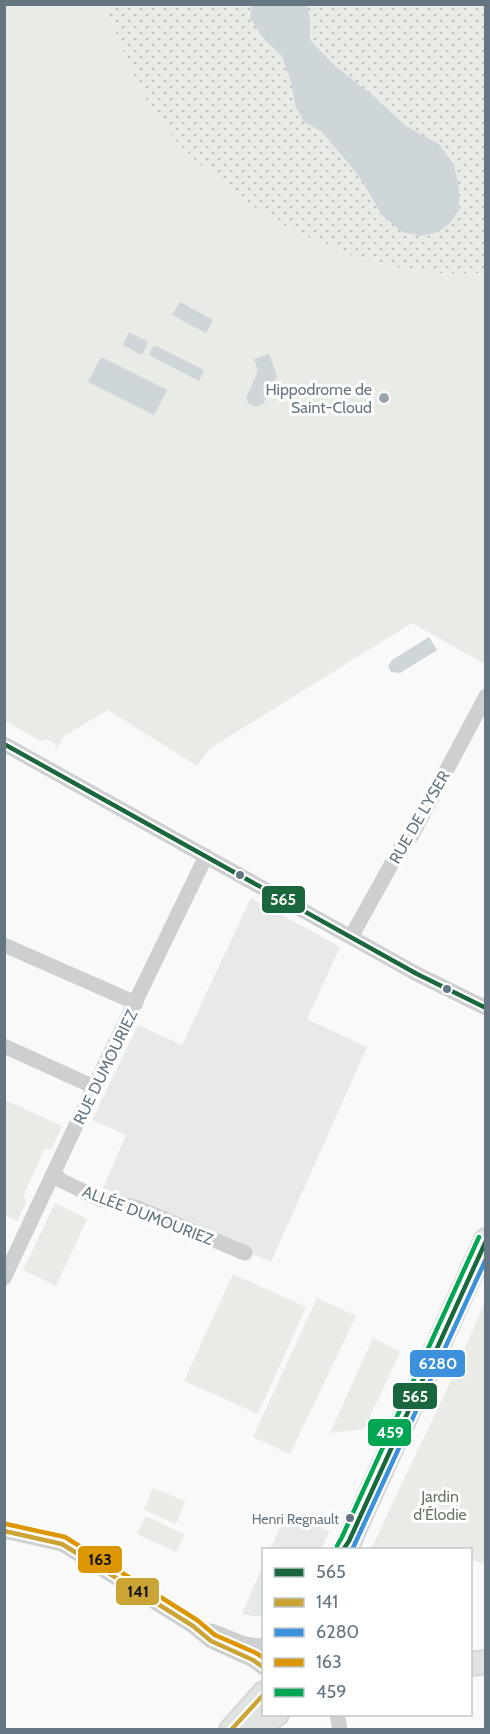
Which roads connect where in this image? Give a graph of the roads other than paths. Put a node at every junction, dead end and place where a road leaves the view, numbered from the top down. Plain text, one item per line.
1 (486, 696) edge
2 (4, 744) edge
3 (206, 856) junction
4 (351, 937) junction
5 (4, 945) edge
6 (136, 1003) junction
7 (486, 1008) edge
8 (4, 1046) edge
9 (94, 1087) junction
10 (54, 1172) junction
11 (486, 1240) edge
12 (245, 1253) dead end
13 (5, 1274) edge
14 (4, 1531) edge
15 (346, 1547) edge
16 (194, 1626) junction
17 (262, 1645) edge
18 (262, 1666) edge
19 (262, 1695) edge
20 (274, 1716) edge
21 (231, 1730) edge
22 (256, 1730) edge

1 - 4 street, RUE DE L'YSER
2 - 3 street
3 - 4 street
3 - 6 street, RUE DUMOURIEZ
4 - 7 street
5 - 6 street
6 - 9 street, RUE DUMOURIEZ
8 - 9 street
9 - 10 street, RUE DUMOURIEZ
10 - 12 street, ALLÉE DUMOURIEZ
10 - 13 street, RUE DUMOURIEZ
11 - 15 main road
14 - 16 street
16 - 17 street
16 - 18 street
19 - 21 main road
20 - 22 main road

